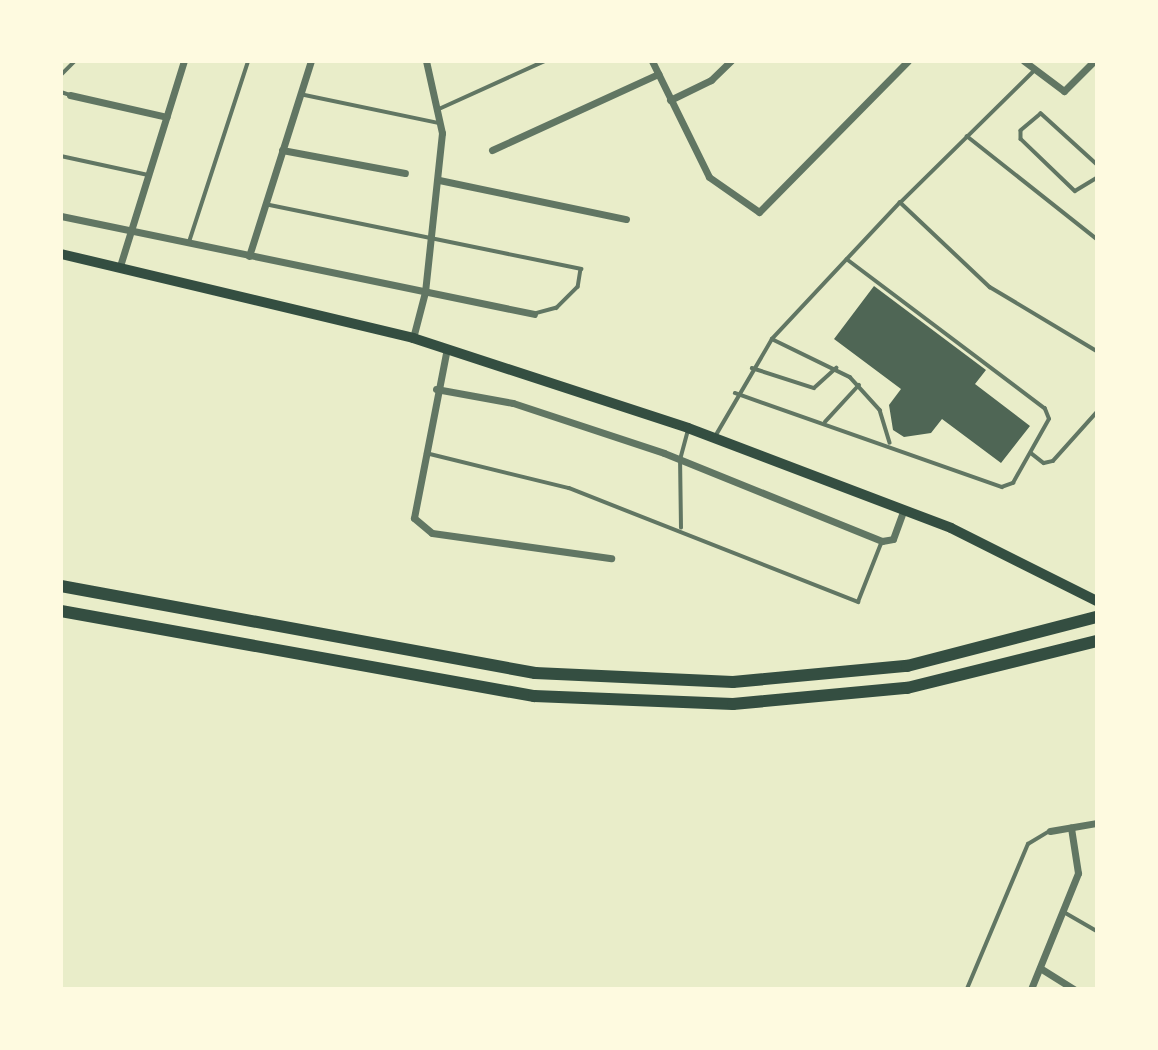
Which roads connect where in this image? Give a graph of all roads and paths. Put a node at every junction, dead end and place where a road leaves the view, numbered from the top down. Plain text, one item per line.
1 (75, 61) edge
2 (184, 61) edge
3 (248, 61) edge
4 (311, 61) edge
5 (426, 61) edge
6 (545, 61) edge
7 (652, 61) edge
8 (717, 61) edge
9 (731, 61) edge
10 (908, 61) edge
11 (1024, 61) edge
12 (1094, 61) edge
13 (722, 71) junction
14 (1034, 71) junction
15 (658, 74) junction
16 (61, 75) edge
17 (61, 92) edge
18 (300, 94) junction
19 (70, 96) joint
20 (670, 100) junction
21 (439, 109) junction
22 (167, 117) junction
23 (441, 123) junction
24 (966, 135) junction
25 (282, 150) junction
26 (492, 150) dead end
27 (61, 156) edge
28 (1097, 165) edge
29 (405, 173) dead end
30 (148, 174) junction
31 (1097, 178) edge
32 (439, 180) junction
33 (900, 202) junction
34 (264, 204) junction
35 (61, 216) edge
36 (626, 219) dead end
37 (131, 231) junction
38 (1097, 231) edge
39 (1094, 237) edge
40 (431, 238) junction
41 (189, 243) junction
42 (61, 254) edge
43 (248, 256) junction
44 (847, 260) junction
45 (120, 266) junction
46 (425, 292) junction
47 (534, 314) joint
48 (413, 338) junction
49 (772, 340) junction
50 (447, 348) junction
51 (1097, 351) edge
52 (752, 368) junction
53 (836, 368) junction
54 (859, 385) junction
55 (436, 389) junction
56 (735, 393) junction
57 (1097, 412) edge
58 (825, 422) junction
59 (688, 428) junction
60 (715, 437) junction
61 (890, 443) junction
62 (424, 452) junction
63 (1031, 453) junction
64 (681, 460) junction
65 (904, 509) junction
66 (681, 528) junction
67 (882, 541) junction
68 (611, 558) dead end
69 (61, 586) edge
70 (1097, 601) edge
71 (61, 611) edge
72 (1097, 617) edge
73 (1097, 641) edge
74 (1097, 824) edge
75 (1071, 828) junction
76 (1050, 831) joint
77 (1064, 912) junction
78 (1097, 931) edge
79 (1040, 968) junction
80 (967, 989) edge
81 (1031, 989) edge
82 (1074, 989) edge

1 - 16 lane
2 - 22 street
3 - 41 lane
4 - 18 street
5 - 21 street
6 - 21 lane
7 - 15 street
8 - 13 lane
9 - 13 street
10 - 20 street
11 - 14 street
12 - 14 street
13 - 20 street
14 - 24 lane
15 - 20 street
15 - 26 street
17 - 19 lane
18 - 23 lane
18 - 25 street
19 - 22 street
21 - 23 street
22 - 30 street
23 - 32 street
24 - 33 lane
24 - 39 lane
25 - 29 street
25 - 34 street
27 - 30 lane
28 - 31 lane
30 - 37 street
32 - 36 street
32 - 40 street
33 - 44 lane
33 - 51 lane
34 - 40 lane
34 - 43 street
35 - 37 street
37 - 41 street
37 - 45 street
38 - 39 lane
40 - 46 street
40 - 47 lane
41 - 43 street
42 - 45 main road
43 - 46 street
44 - 49 lane
44 - 63 lane
45 - 48 main road
46 - 47 street
46 - 48 street
48 - 50 main road
49 - 52 lane
49 - 53 lane
50 - 55 street
50 - 59 main road
52 - 53 lane
52 - 56 lane
53 - 54 lane
54 - 58 lane
54 - 61 lane
55 - 62 street
55 - 64 street
56 - 58 lane
56 - 60 lane
57 - 63 lane
58 - 61 lane
59 - 60 main road
59 - 64 lane
60 - 65 main road
61 - 63 lane
62 - 66 lane
62 - 68 street
64 - 66 lane
64 - 67 street
65 - 67 street
65 - 70 main road
66 - 67 lane
69 - 72 highway
71 - 73 highway
74 - 75 street
75 - 76 street
75 - 77 street
76 - 80 lane
77 - 78 lane
77 - 79 street
79 - 81 street
79 - 82 street

